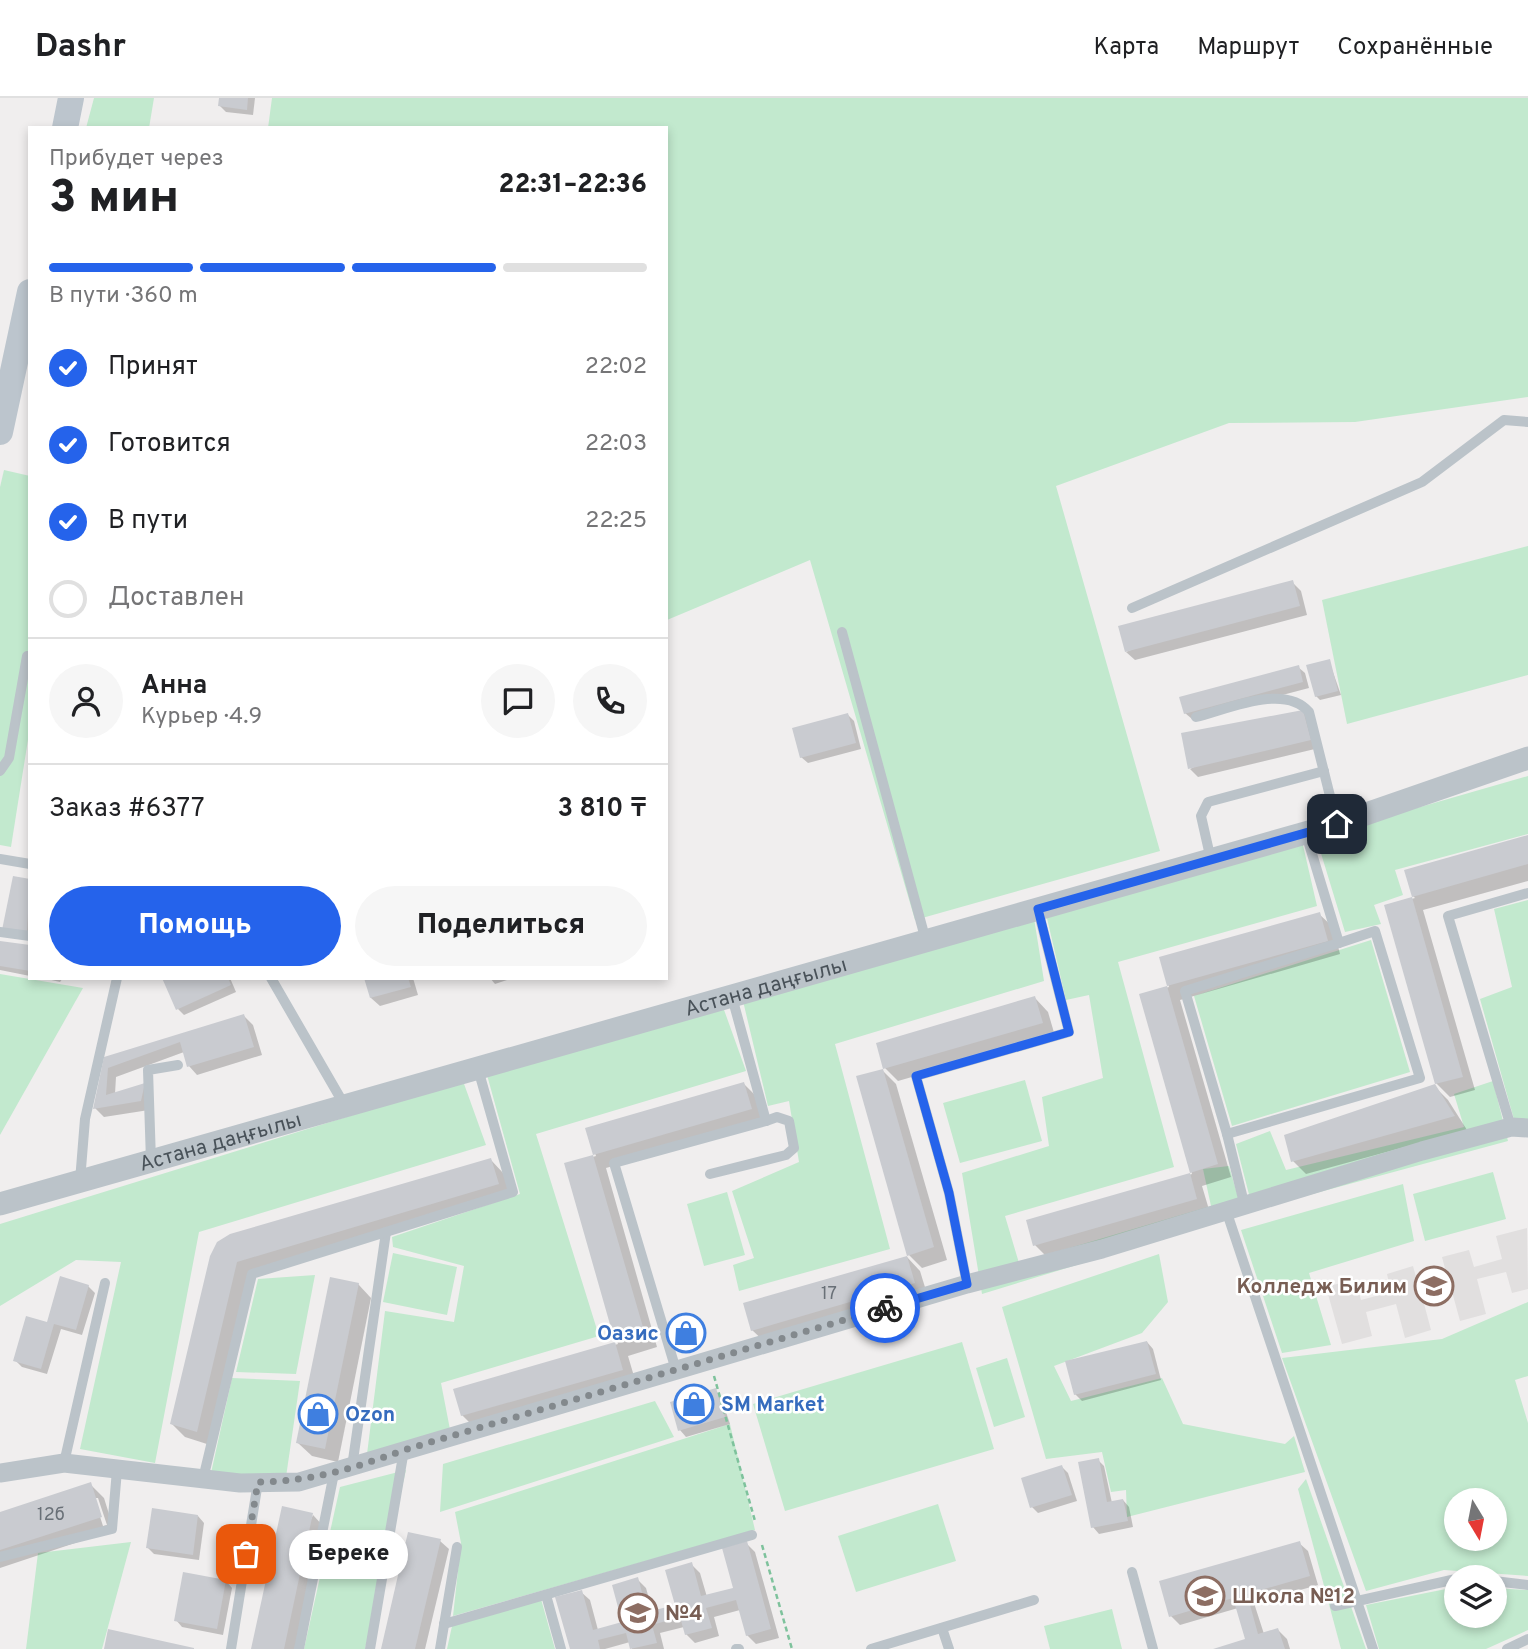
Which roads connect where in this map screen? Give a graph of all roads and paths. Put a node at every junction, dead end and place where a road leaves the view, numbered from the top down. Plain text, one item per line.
1 (71, 98) edge
2 (65, 126) edge
3 (28, 301) edge
4 (1, 422) edge
5 (1528, 422) edge
6 (1132, 608) dead end
7 (842, 632) dead end
8 (27, 656) dead end
9 (1196, 717) dead end
10 (1528, 758) edge
11 (0, 771) edge
12 (1324, 771) junction
13 (1337, 824) junction
14 (1306, 834) junction
15 (0, 859) edge
16 (1211, 860) junction
17 (28, 864) edge
18 (1528, 892) edge
19 (1038, 909) junction
20 (0, 932) edge
21 (28, 936) edge
22 (927, 941) junction
23 (1339, 943) junction
24 (117, 980) edge
25 (272, 980) edge
26 (732, 996) junction
27 (178, 1065) dead end
28 (477, 1069) junction
29 (345, 1106) junction
30 (766, 1121) junction
31 (1519, 1128) edge
32 (1227, 1134) junction
33 (151, 1162) junction
34 (710, 1174) dead end
35 (80, 1181) junction
36 (0, 1204) edge
37 (1235, 1206) junction
38 (386, 1232) junction
39 (105, 1283) dead end
40 (967, 1284) junction
41 (709, 1360) junction
42 (676, 1370) junction
43 (404, 1450) junction
44 (64, 1463) junction
45 (117, 1470) junction
46 (343, 1471) junction
47 (0, 1473) edge
48 (203, 1479) junction
49 (258, 1482) junction
50 (755, 1533) joint
51 (762, 1544) dead end
52 (457, 1547) dead end
53 (0, 1557) edge
54 (1132, 1572) dead end
55 (1444, 1582) edge
56 (1507, 1583) edge
57 (1528, 1585) edge
58 (546, 1595) junction
59 (1034, 1600) dead end
60 (1357, 1601) junction
61 (1335, 1606) dead end
62 (444, 1624) junction
63 (942, 1628) junction
64 (1528, 1639) edge
65 (231, 1649) edge
66 (299, 1649) edge
67 (370, 1649) edge
68 (440, 1649) edge
69 (561, 1649) edge
70 (792, 1649) edge
71 (871, 1649) edge
72 (949, 1649) edge
73 (1153, 1649) edge
74 (1373, 1649) edge
75 (1507, 1649) edge

1 - 2 main road
3 - 4 main road
5 - 6 lane
7 - 22 lane
8 - 11 lane
9 - 12 lane
10 - 13 street, Астана даңғылы
12 - 13 lane
12 - 16 lane
13 - 14 street, Астана даңғылы
14 - 16 street, Астана даңғылы
14 - 23 lane
15 - 17 lane
16 - 19 street, Астана даңғылы
18 - 31 lane
19 - 22 street, Астана даңғылы
19 - 40 lane
20 - 21 lane
22 - 26 street, Астана даңғылы
23 - 32 lane
23 - 32 lane
24 - 35 lane
25 - 29 lane
26 - 28 street, Астана даңғылы
26 - 30 lane
27 - 33 lane
28 - 29 street, Астана даңғылы
28 - 38 lane
29 - 33 street, Астана даңғылы
30 - 34 lane
30 - 42 lane
31 - 37 street
32 - 37 lane
33 - 35 street, Астана даңғылы
35 - 36 street, Астана даңғылы
37 - 40 street
37 - 60 lane
38 - 46 lane
38 - 48 lane
39 - 44 lane
40 - 41 street
41 - 42 street
41 - 50 path
42 - 43 street
43 - 46 street
43 - 67 lane
44 - 45 street
44 - 47 street
45 - 48 street
45 - 53 lane
46 - 49 street
46 - 66 lane
48 - 49 street
49 - 65 lane
50 - 58 lane
51 - 70 path
52 - 62 lane
54 - 73 lane
55 - 60 lane
56 - 57 lane
58 - 62 lane
58 - 69 lane
59 - 63 lane
60 - 61 lane
60 - 74 lane
62 - 68 lane
63 - 71 lane
63 - 72 lane
64 - 75 lane

